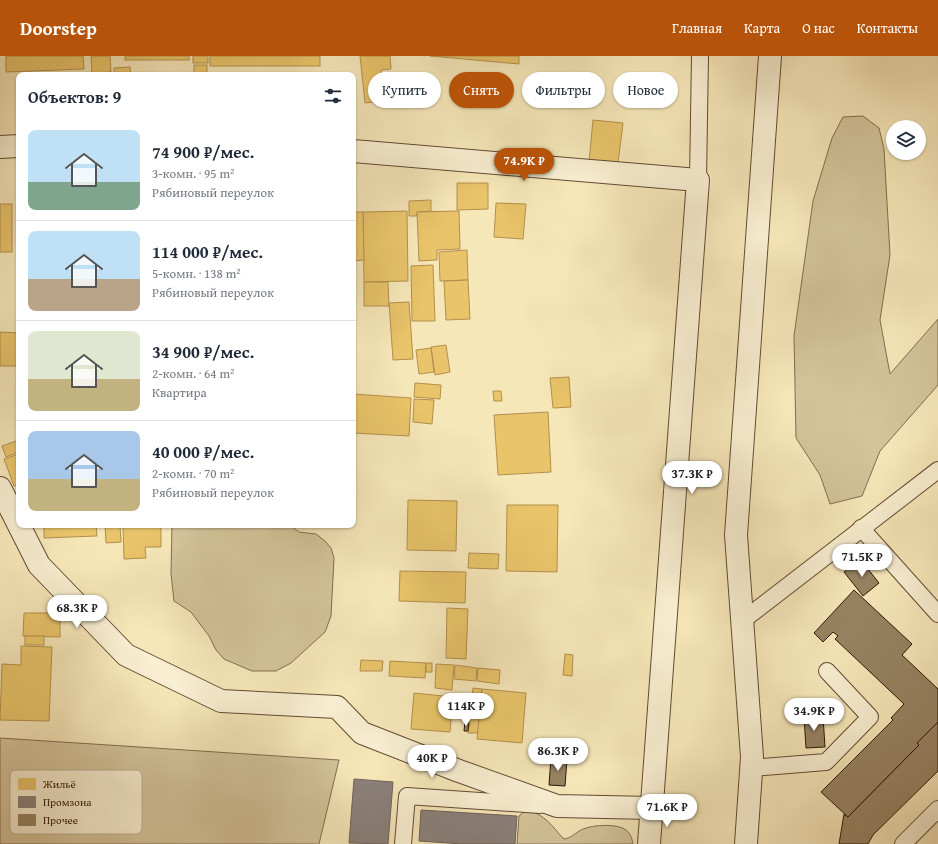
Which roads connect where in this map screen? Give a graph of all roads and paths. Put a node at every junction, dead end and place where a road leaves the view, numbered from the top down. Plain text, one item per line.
1 (700, 56) edge
2 (770, 56) edge
3 (16, 146) edge
4 (0, 147) edge
5 (356, 151) edge
6 (698, 180) junction
7 (938, 470) edge
8 (0, 488) edge
9 (16, 520) edge
10 (20, 528) edge
11 (861, 528) junction
12 (938, 614) edge
13 (742, 621) junction
14 (827, 671) dead end
15 (751, 768) junction
16 (557, 806) junction
17 (652, 808) junction
18 (938, 809) edge
19 (403, 844) edge
20 (648, 844) edge
21 (746, 844) edge
22 (903, 844) edge

1 - 6 lane
2 - 13 street
3 - 4 street
5 - 6 street
6 - 17 street
7 - 11 lane
8 - 9 street
10 - 16 street
11 - 12 lane
11 - 13 lane
13 - 15 street
14 - 15 lane
15 - 21 street
16 - 17 street
16 - 19 lane
17 - 20 street
18 - 22 lane

